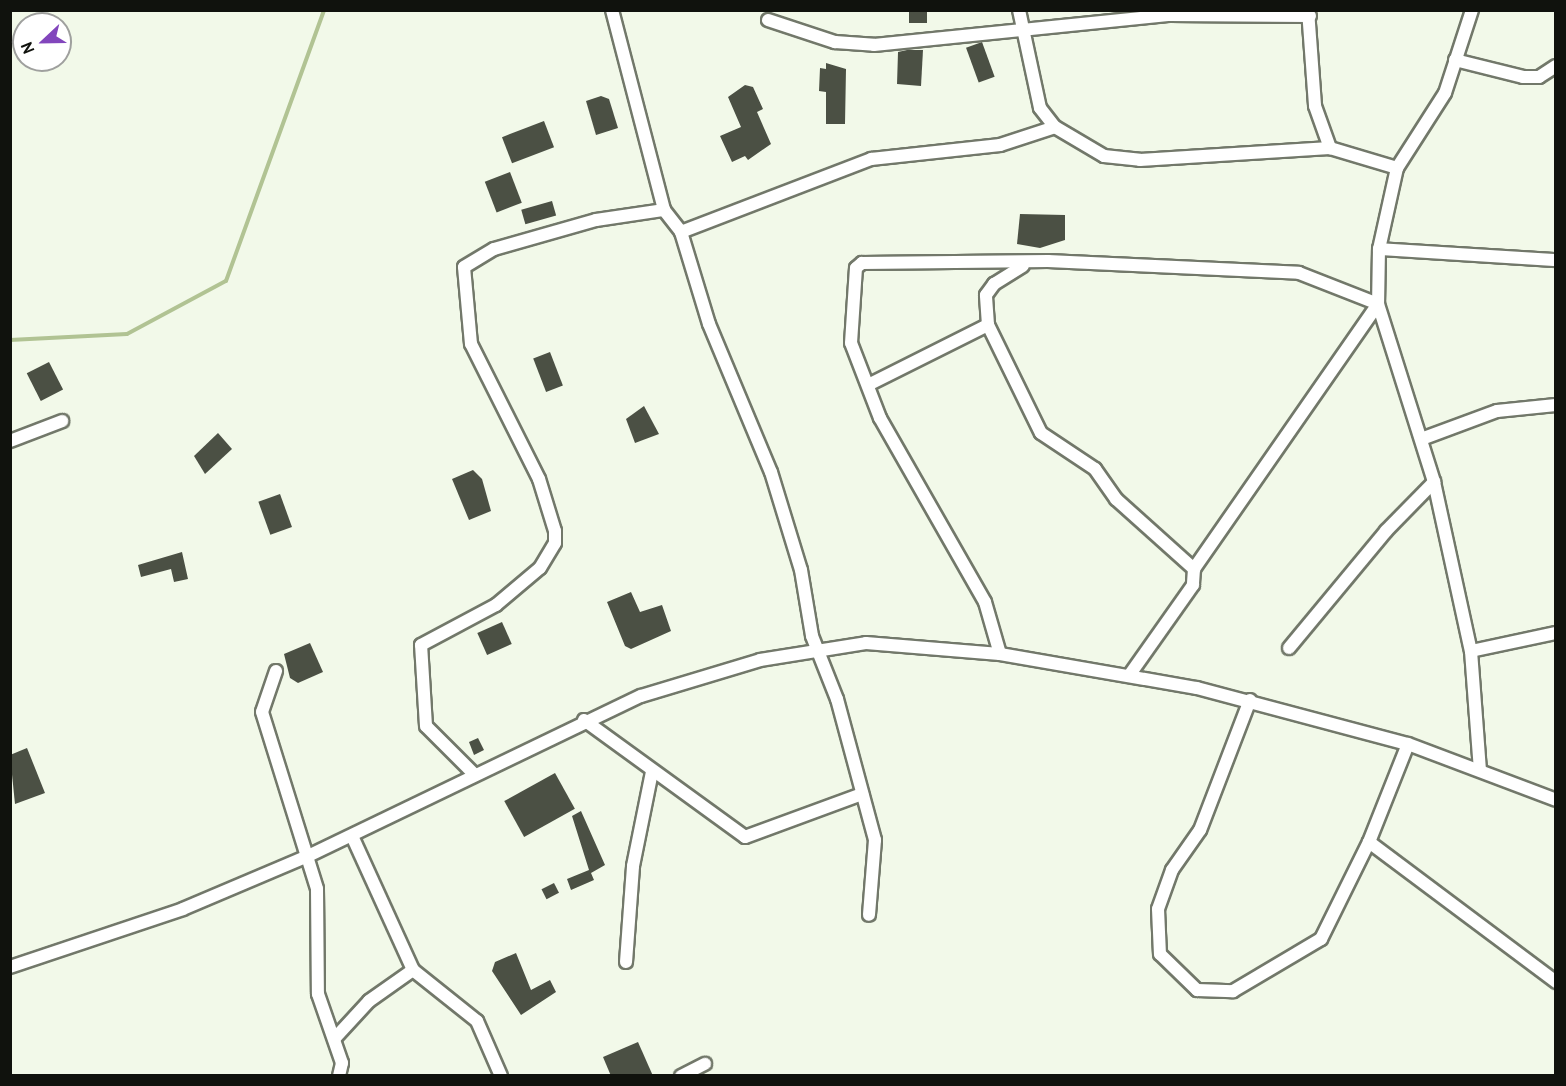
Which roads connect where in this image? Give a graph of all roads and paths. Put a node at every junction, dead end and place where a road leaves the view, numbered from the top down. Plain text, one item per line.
1 (612, 10) edge
2 (1019, 10) edge
3 (1472, 10) edge
4 (1309, 13) edge
5 (768, 20) dead end
6 (1023, 32) junction
7 (1455, 60) junction
8 (1556, 66) edge
9 (1055, 127) junction
10 (1330, 148) junction
11 (1398, 168) junction
12 (664, 210) junction
13 (681, 232) junction
14 (1379, 249) junction
15 (1556, 260) edge
16 (1027, 264) junction
17 (1378, 304) junction
18 (988, 325) junction
19 (870, 384) junction
20 (1556, 405) edge
21 (62, 421) dead end
22 (1424, 438) junction
23 (10, 441) edge
24 (1434, 482) junction
25 (1194, 570) junction
26 (1556, 633) edge
27 (818, 648) junction
28 (1289, 648) dead end
29 (1471, 651) junction
30 (1000, 654) junction
31 (276, 671) dead end
32 (1131, 673) junction
33 (1250, 700) junction
34 (584, 720) junction
35 (1408, 744) junction
36 (1480, 770) junction
37 (652, 772) junction
38 (475, 776) junction
39 (862, 794) junction
40 (1556, 800) edge
41 (352, 836) junction
42 (1369, 842) junction
43 (308, 856) junction
44 (869, 915) dead end
45 (626, 962) dead end
46 (10, 967) edge
47 (413, 970) junction
48 (1556, 982) edge
49 (335, 1038) junction
50 (705, 1064) dead end
51 (339, 1076) edge
52 (501, 1076) edge
53 (681, 1076) edge

1 - 12 street
2 - 6 street
3 - 7 street
4 - 6 street
4 - 10 street
5 - 6 street
6 - 9 street
7 - 8 street
7 - 11 street
9 - 10 street
9 - 13 street
10 - 11 street
11 - 14 street
12 - 13 street
12 - 38 street
13 - 27 street
14 - 15 street
14 - 17 street
16 - 17 street
16 - 18 street
16 - 19 street
17 - 22 street
17 - 25 street
18 - 19 street
18 - 25 street
19 - 30 street
20 - 22 street
21 - 23 street
22 - 24 street
24 - 28 street
24 - 29 street
25 - 32 street
26 - 29 street
27 - 30 street
27 - 34 street
27 - 39 street
29 - 36 street
30 - 32 street
31 - 43 street
32 - 33 street
33 - 35 street
33 - 42 street
34 - 37 street
34 - 38 street
35 - 36 street
35 - 42 street
36 - 40 street
37 - 39 street
37 - 45 street
38 - 41 street
39 - 44 street
41 - 43 street
41 - 47 street
42 - 48 street
43 - 46 street
43 - 49 street
47 - 49 street
47 - 52 street
49 - 51 street
50 - 53 street

